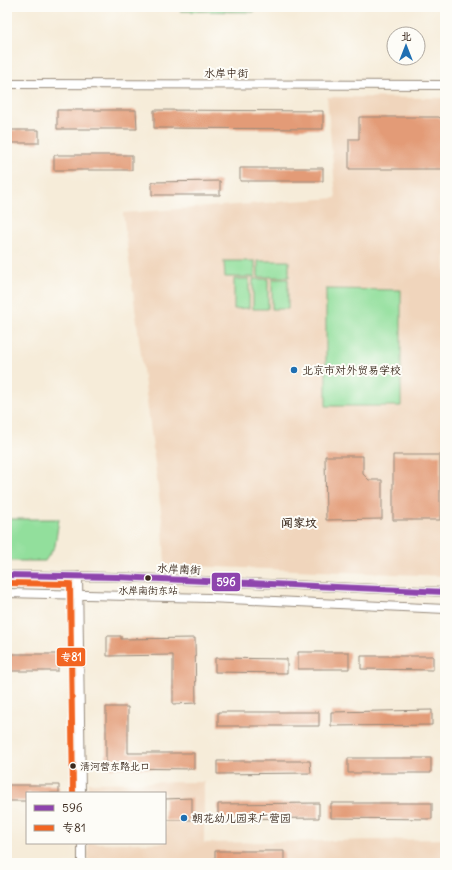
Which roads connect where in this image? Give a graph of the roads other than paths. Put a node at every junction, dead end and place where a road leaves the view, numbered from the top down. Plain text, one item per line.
1 (7, 84) edge
2 (445, 85) edge
3 (7, 575) edge
4 (78, 576) junction
5 (445, 592) edge
6 (7, 593) edge
7 (78, 593) junction
8 (445, 609) edge
9 (81, 792) edge
10 (82, 844) edge
11 (82, 863) edge

1 - 2 street, 水岸中街
3 - 4 street, 水岸南街
4 - 5 street, 水岸南街
4 - 7 street
6 - 7 street
7 - 8 street
7 - 9 street
10 - 11 street

